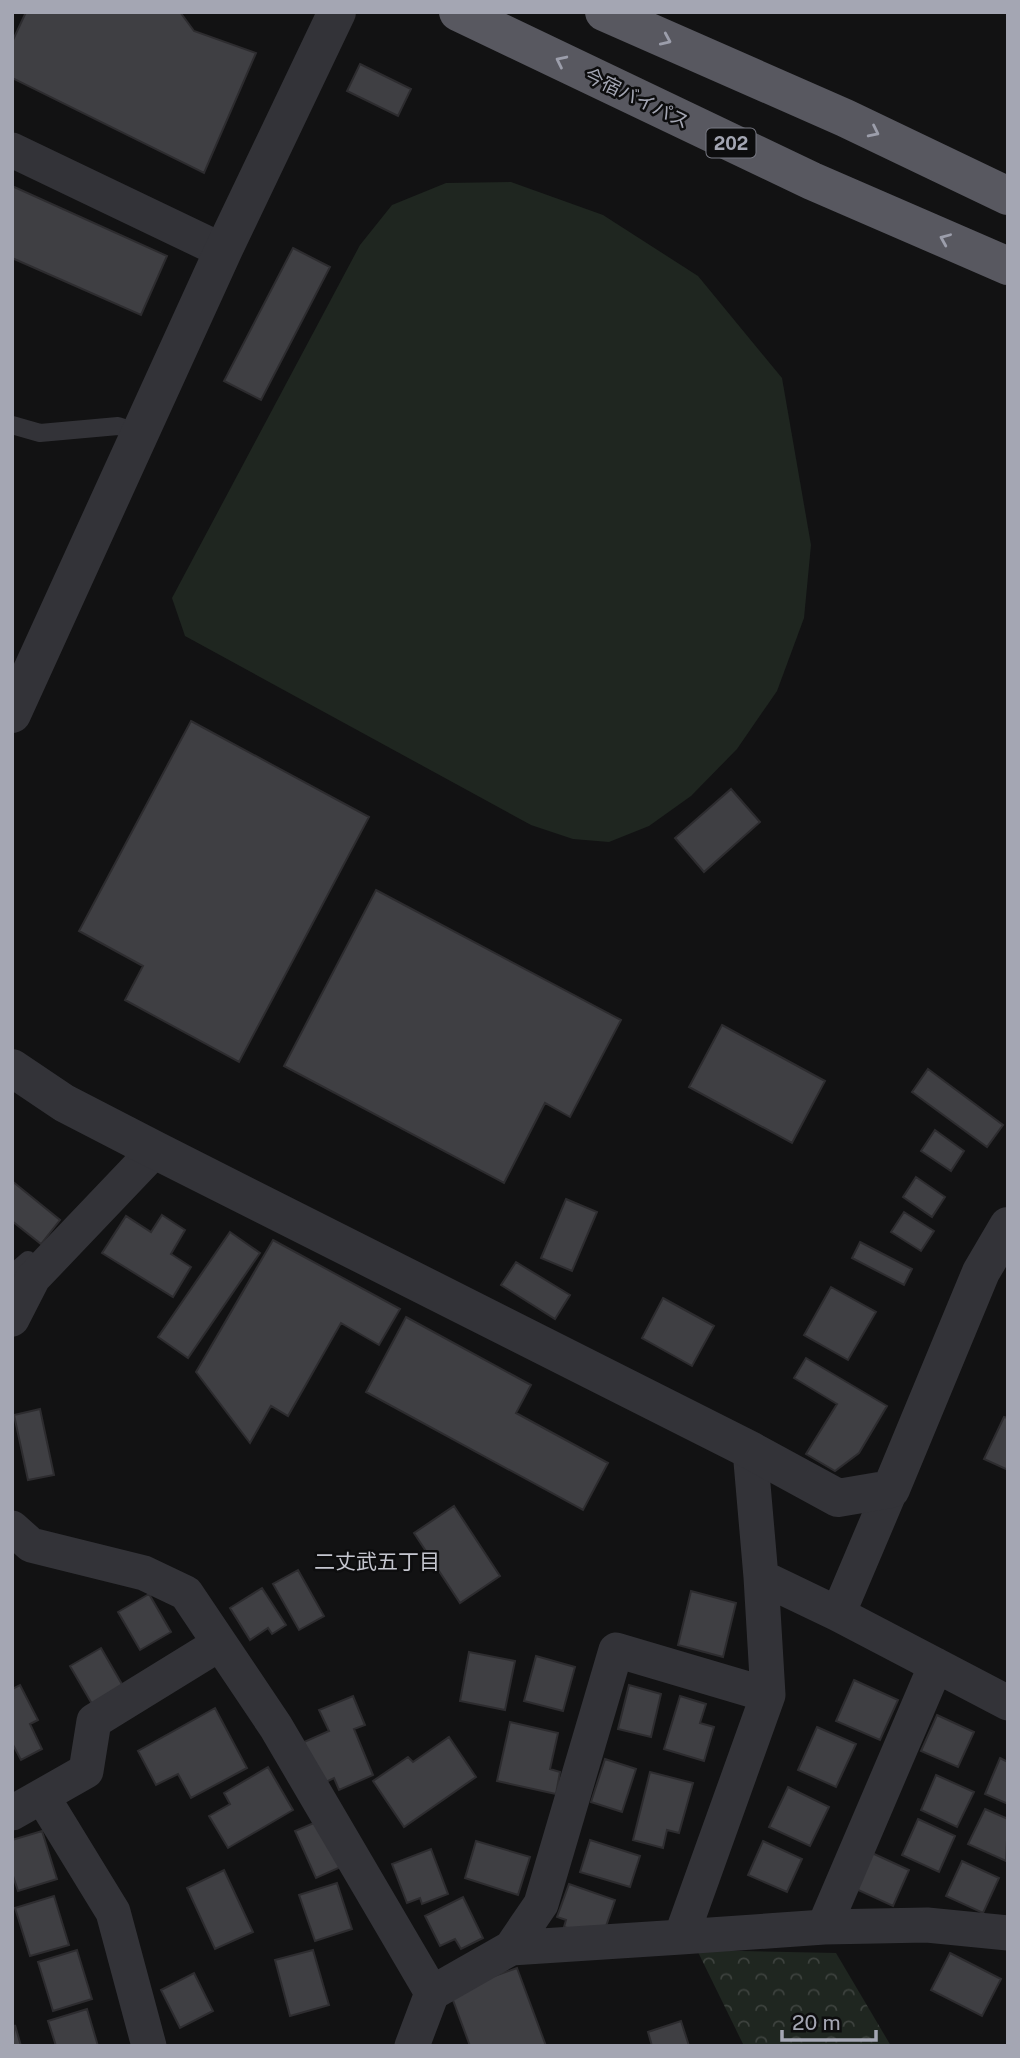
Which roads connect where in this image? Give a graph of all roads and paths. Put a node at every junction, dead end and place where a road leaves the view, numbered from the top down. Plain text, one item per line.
1 (337, 12) edge
2 (458, 12) edge
3 (604, 12) edge
4 (12, 150) edge
5 (1008, 196) edge
6 (223, 251) junction
7 (1008, 266) edge
8 (12, 425) edge
9 (140, 433) junction
10 (12, 714) edge
11 (12, 1068) edge
12 (155, 1150) junction
13 (1005, 1238) edge
14 (26, 1273) edge
15 (12, 1319) edge
16 (750, 1450) junction
17 (891, 1489) junction
18 (12, 1528) edge
19 (761, 1577) junction
20 (838, 1614) junction
21 (219, 1644) junction
22 (936, 1665) junction
23 (768, 1695) junction
24 (1008, 1703) edge
25 (42, 1796) junction
26 (12, 1814) edge
27 (824, 1927) junction
28 (1008, 1933) edge
29 (681, 1937) junction
30 (511, 1948) junction
31 (432, 1993) junction
32 (149, 2046) edge
33 (412, 2046) edge

1 - 6 street
7 -> 2 highway, 今宿バイパス / 202
3 -> 5 highway
4 - 6 street
6 - 9 street
8 - 9 lane
9 - 10 street
11 - 12 street
12 - 14 street
12 - 16 street
13 - 17 street
14 - 15 street
16 - 17 street
16 - 19 street
17 - 20 street
18 - 21 street
19 - 20 street
19 - 23 street
20 - 22 street
21 - 25 street
21 - 31 street
22 - 24 street
22 - 27 street
23 - 29 street
23 - 30 street
25 - 26 street
25 - 32 street
27 - 28 street
27 - 29 street
29 - 30 street
30 - 31 street
31 - 33 street

